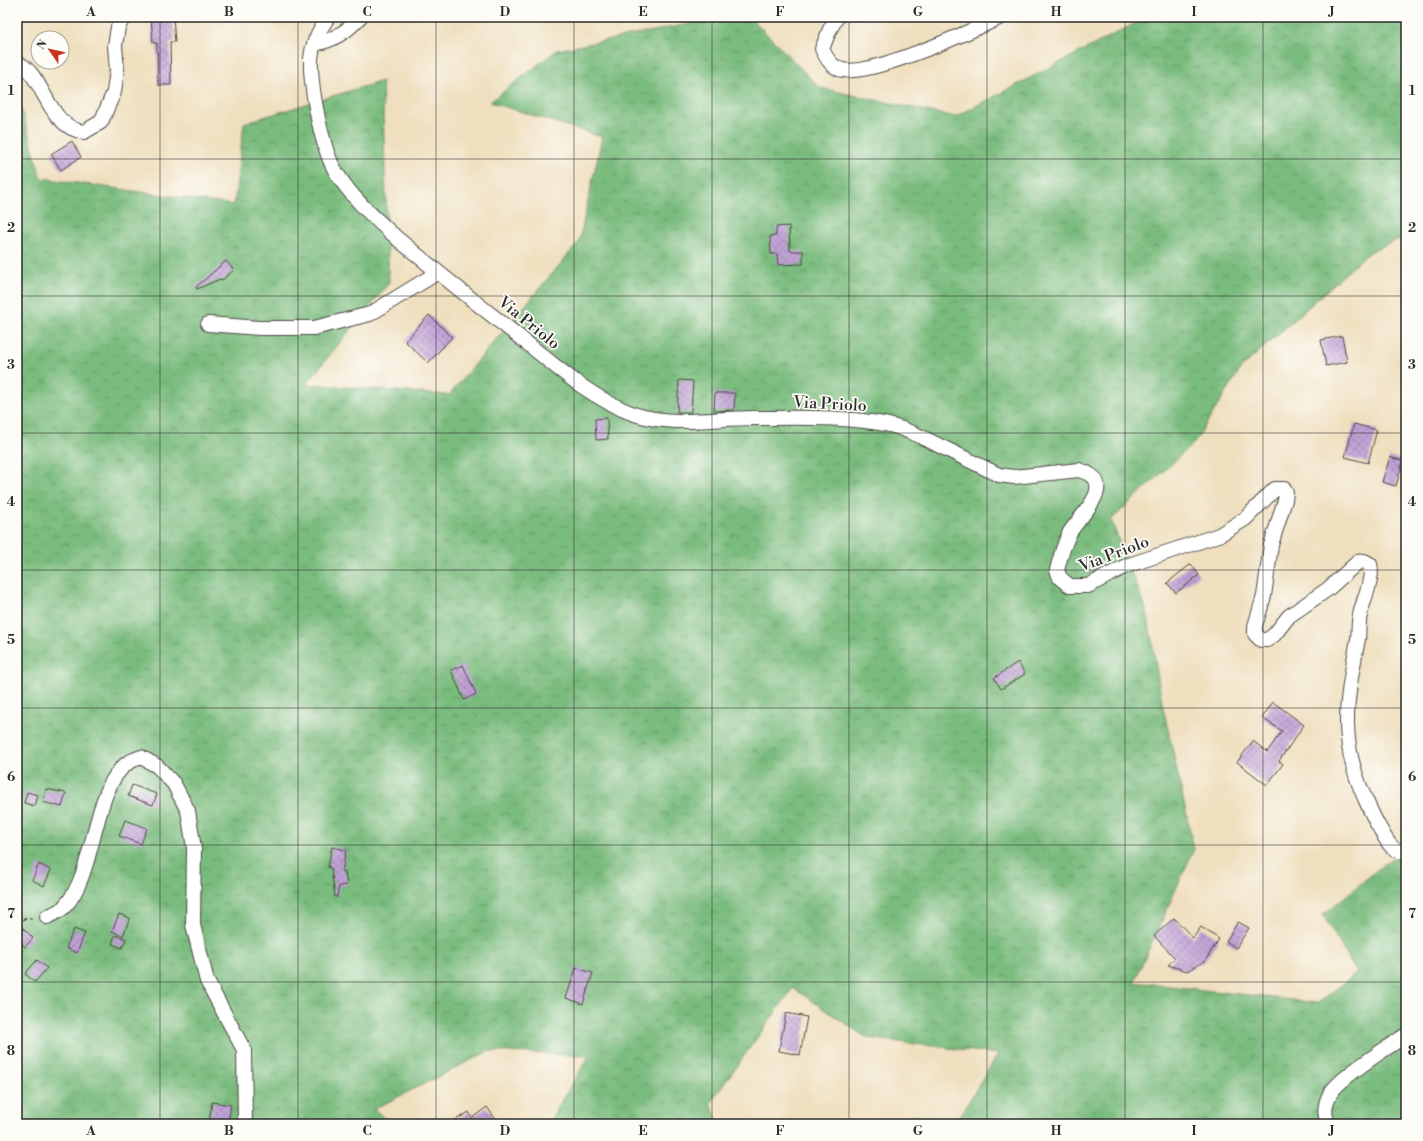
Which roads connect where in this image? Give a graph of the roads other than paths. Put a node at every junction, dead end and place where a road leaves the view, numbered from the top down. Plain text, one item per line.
1 (124, 17) edge
2 (328, 17) edge
3 (360, 17) edge
4 (837, 17) edge
5 (1001, 17) edge
6 (314, 44) junction
7 (17, 63) edge
8 (437, 273) junction
9 (208, 324) dead end
10 (1406, 851) edge
11 (47, 917) road end
12 (1406, 1035) edge
13 (245, 1124) edge
14 (1329, 1124) edge

1 - 7 street
2 - 6 street, Via Priolo
3 - 6 street
4 - 5 street
6 - 8 street, Via Priolo
8 - 9 street
8 - 10 street, Via Priolo
11 - 13 street
12 - 14 street

